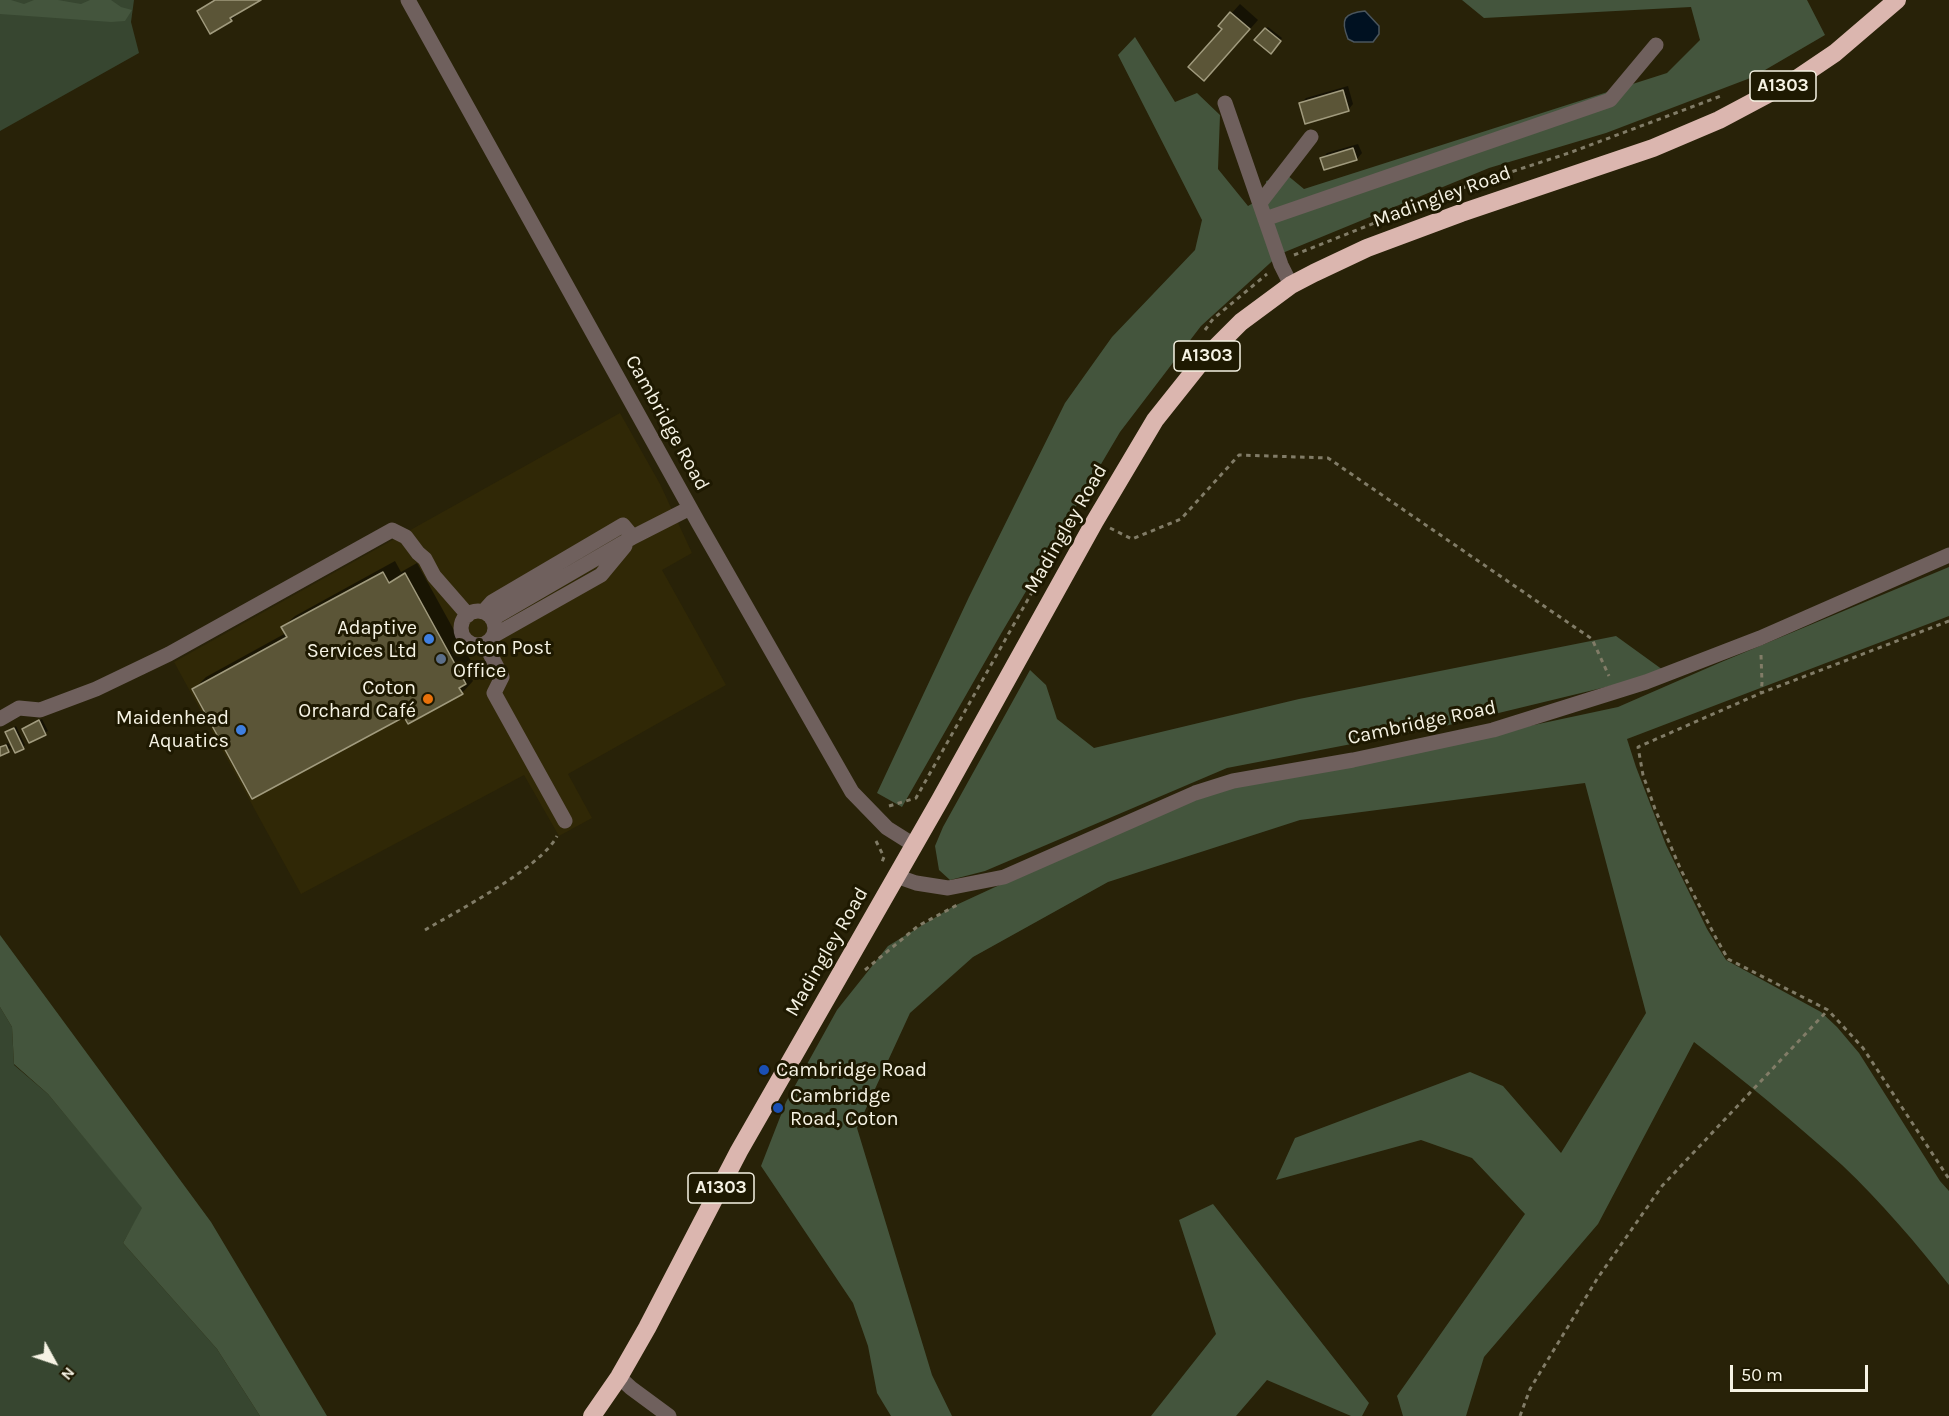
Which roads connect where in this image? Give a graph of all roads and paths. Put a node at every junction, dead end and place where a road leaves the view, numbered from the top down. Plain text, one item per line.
1 (408, 0) edge
2 (1897, 0) edge
3 (1656, 45) dead end
4 (1727, 94) dead end
5 (1226, 103) dead end
6 (1311, 137) dead end
7 (1260, 203) junction
8 (1265, 219) junction
9 (1281, 265) junction
10 (1291, 285) junction
11 (1200, 337) dead end
12 (690, 508) junction
13 (1076, 515) dead end
14 (1095, 521) junction
15 (633, 537) junction
16 (1949, 555) edge
17 (468, 615) junction
18 (488, 616) junction
19 (1949, 621) edge
20 (1760, 638) junction
21 (489, 640) junction
22 (1616, 692) junction
23 (1761, 693) junction
24 (0, 719) edge
25 (888, 806) dead end
26 (565, 821) joint
27 (914, 845) junction
28 (896, 876) junction
29 (966, 900) dead end
30 (425, 930) dead end
31 (862, 972) dead end
32 (1828, 1010) junction
33 (1949, 1179) edge
34 (620, 1377) junction
35 (592, 1416) edge
36 (669, 1416) edge
37 (1520, 1416) edge

1 - 12 street, Cambridge Road
2 - 10 highway, Madingley Road / A1303
3 - 8 street
4 - 9 path
5 - 7 street
6 - 7 street
7 - 8 street
8 - 9 street
9 - 10 street
9 - 11 path
10 - 14 highway, Madingley Road / A1303
12 - 15 street
12 - 27 street, Cambridge Road
13 - 25 path
14 - 22 path
14 - 27 highway, Madingley Road / A1303
15 - 18 street
15 - 21 street
16 - 20 street, Cambridge Road
17 - 18 street
17 - 21 street
17 - 24 street
18 - 21 street
19 - 23 path
20 - 22 street, Cambridge Road
20 - 23 path
21 - 26 street
22 - 28 street, Cambridge Road
23 - 32 path
26 - 30 path
27 - 28 highway, Madingley Road / A1303
28 - 34 highway, Madingley Road / A1303
29 - 31 path
32 - 33 path
32 - 37 path
34 - 35 highway, Madingley Road / A1303
34 - 36 street

